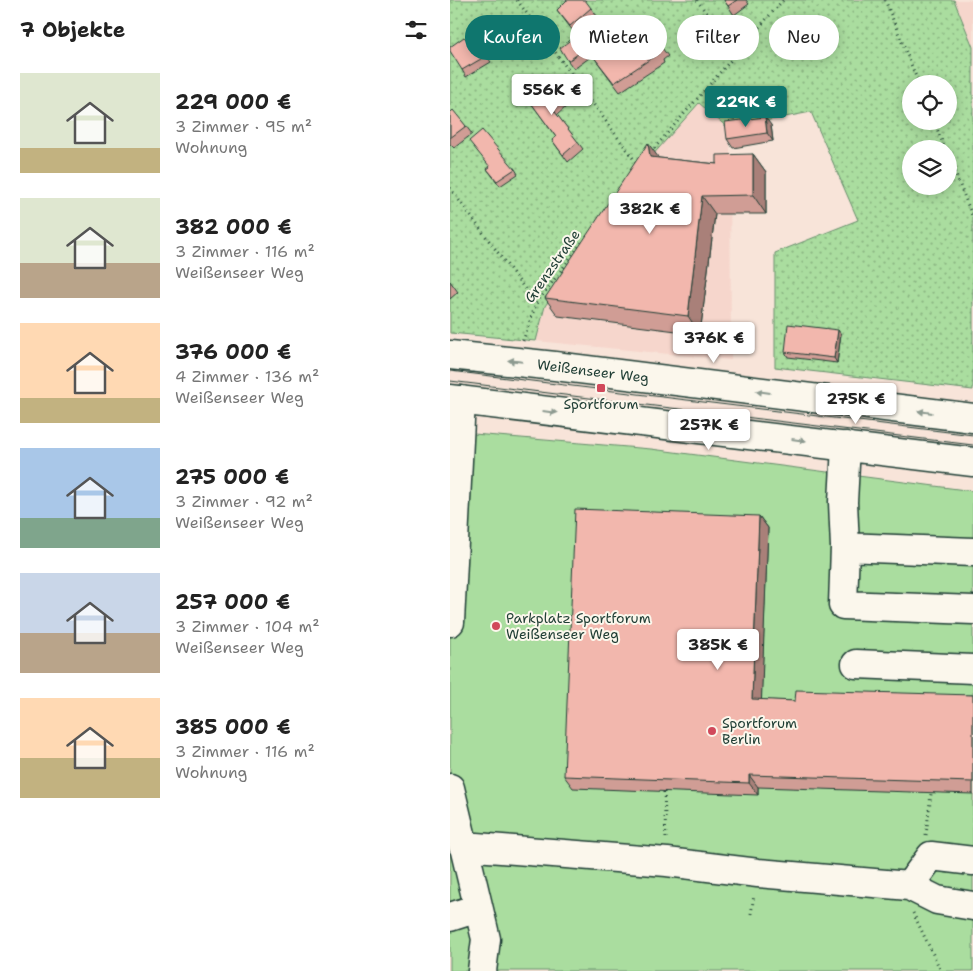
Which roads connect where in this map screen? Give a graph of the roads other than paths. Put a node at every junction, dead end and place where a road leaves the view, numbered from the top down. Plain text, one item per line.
1 (457, 356) edge
2 (456, 400) edge
3 (837, 400) junction
4 (973, 418) edge
5 (839, 445) junction
6 (973, 462) edge
7 (844, 547) junction
8 (973, 552) edge
9 (973, 610) edge
10 (450, 622) edge
11 (856, 664) dead end
12 (973, 668) edge
13 (450, 788) edge
14 (463, 846) junction
15 (973, 861) edge
16 (916, 876) junction
17 (973, 906) edge
18 (478, 908) junction
19 (450, 917) edge
20 (482, 971) edge

1 - 2 main road
3 -> 1 main road, Weißenseer Weg
2 -> 5 main road
2 - 10 main road
4 -> 3 main road, Weißenseer Weg
3 - 5 main road
5 - 6 main road
5 - 7 main road
7 - 8 main road
7 - 9 main road
11 - 12 main road
13 - 14 main road
14 - 16 main road
14 - 18 main road
15 - 16 main road
16 - 17 main road
18 - 19 main road
18 - 20 main road

